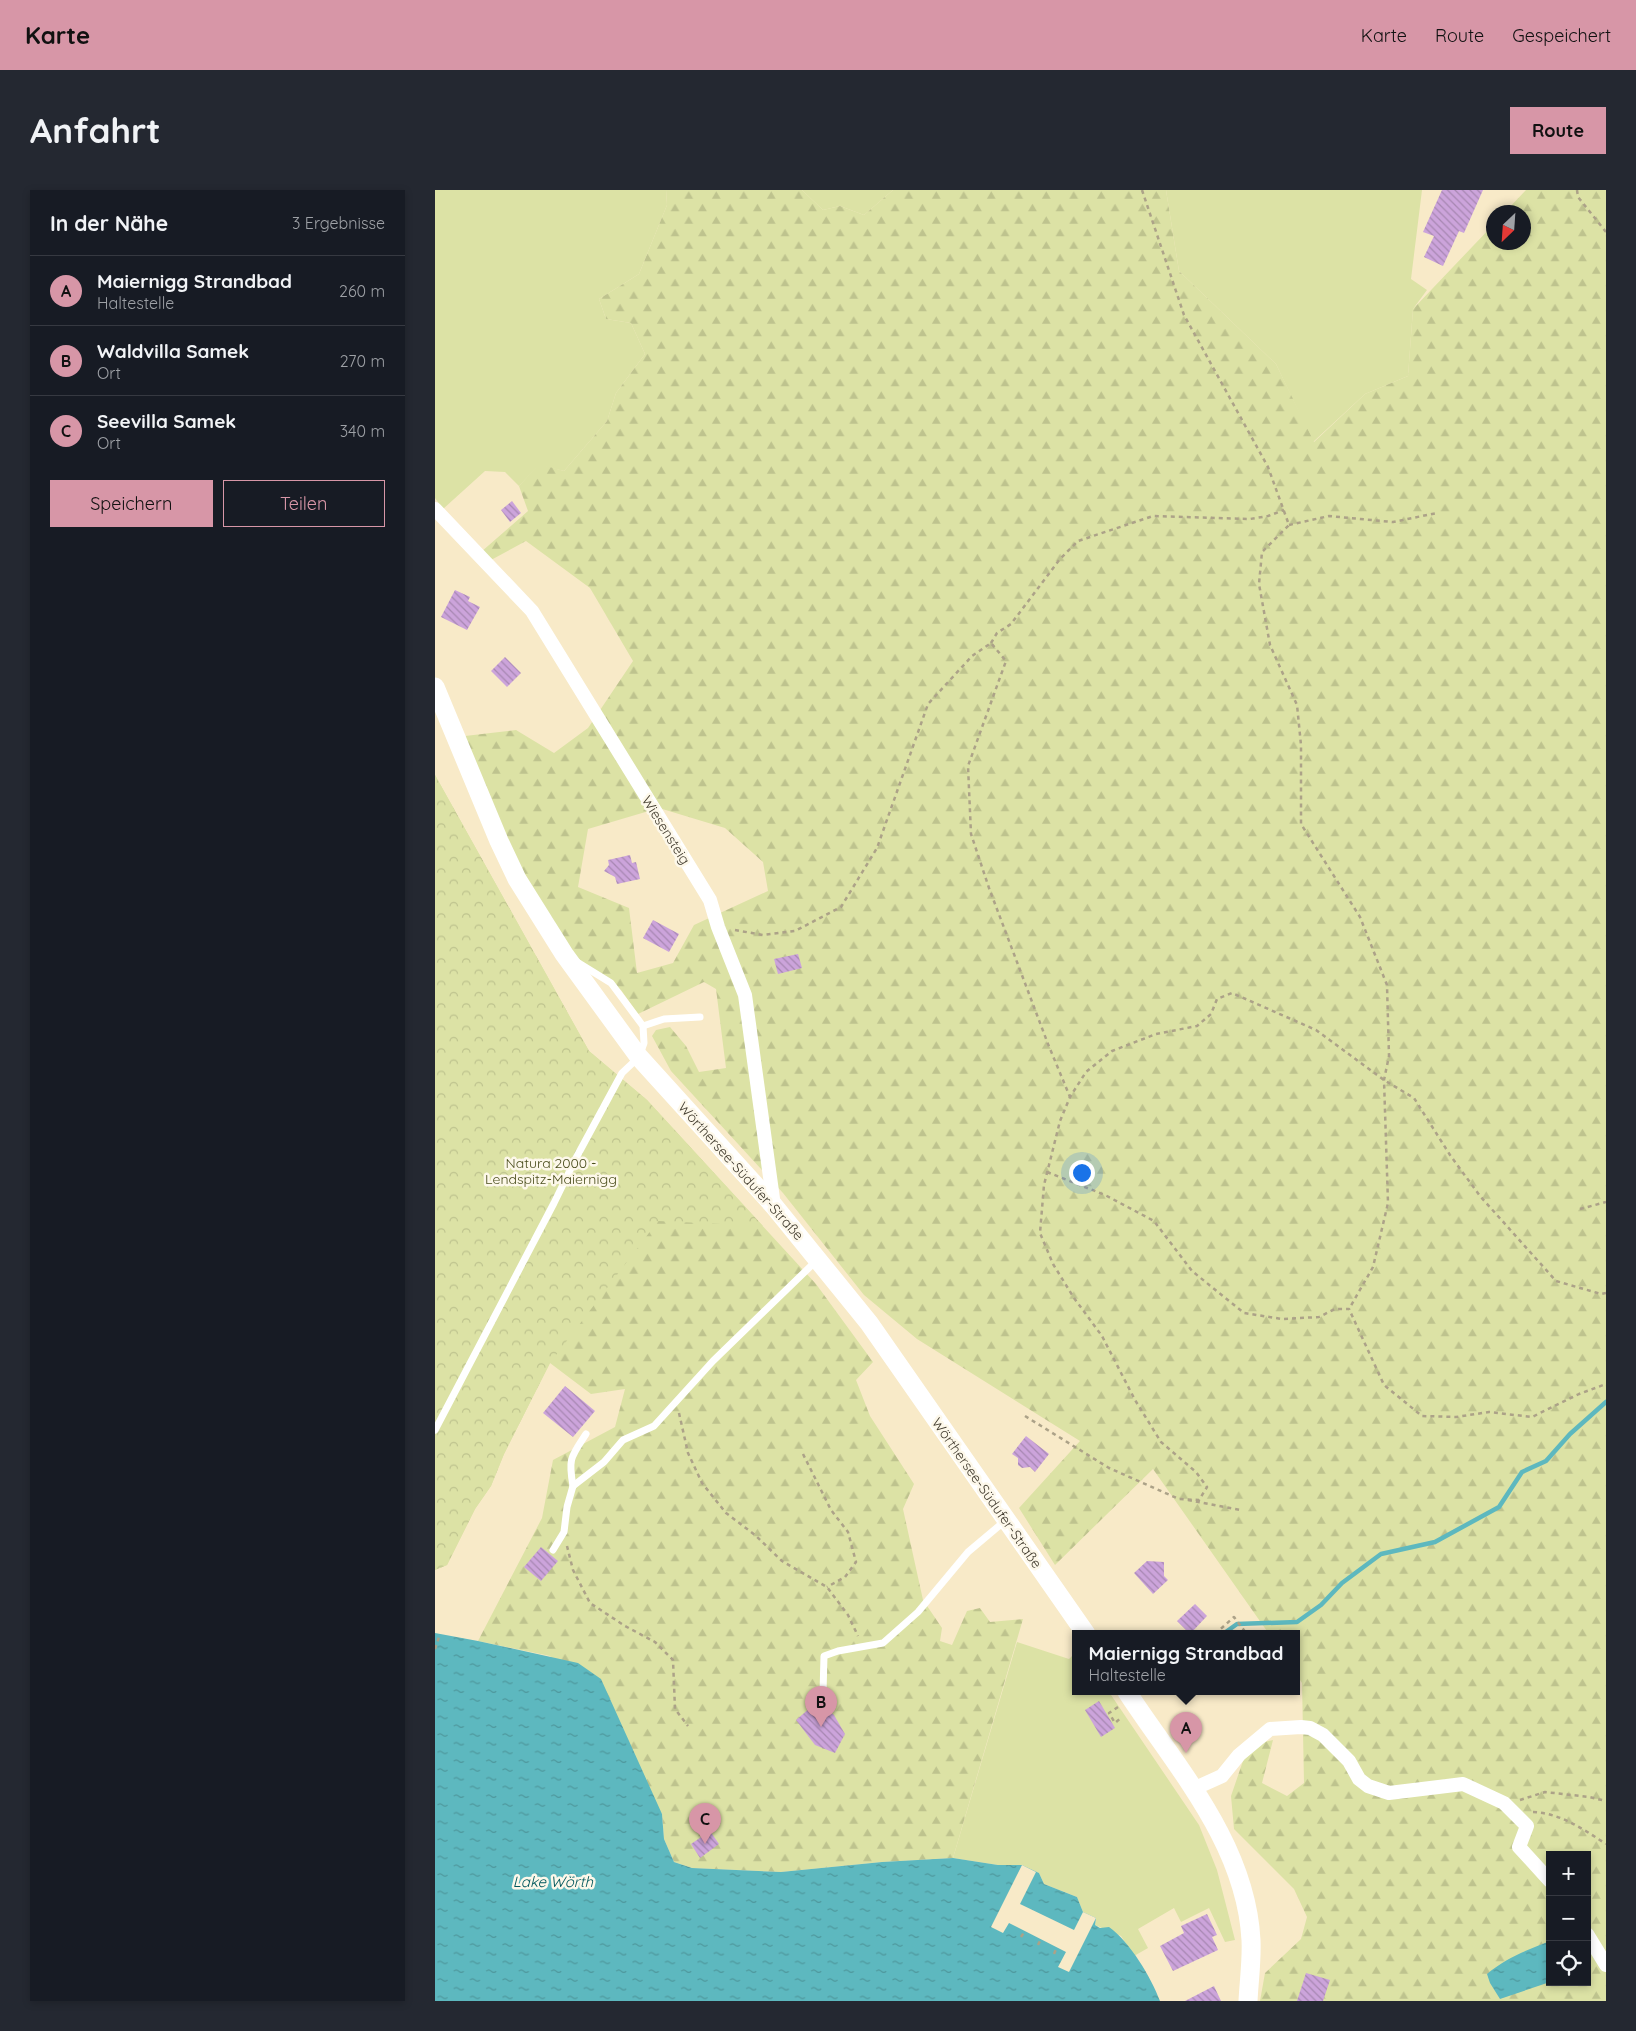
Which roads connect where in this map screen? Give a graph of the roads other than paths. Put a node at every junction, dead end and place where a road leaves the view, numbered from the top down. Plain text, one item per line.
1 (435, 509) edge
2 (435, 687) edge
3 (564, 954) junction
4 (700, 1016) dead end
5 (643, 1026) junction
6 (639, 1057) junction
7 (774, 1206) junction
8 (818, 1259) junction
9 (435, 1430) edge
10 (586, 1434) dead end
11 (573, 1486) junction
12 (1006, 1520) junction
13 (553, 1550) dead end
14 (1082, 1630) edge
15 (823, 1693) dead end
16 (1120, 1699) edge
17 (1193, 1789) junction
18 (1546, 1877) edge
19 (1591, 1941) edge
20 (1606, 1965) edge
21 (1248, 2001) edge

1 - 7 street, Wiesensteig
2 - 3 main road, Wörthersee-Südufer-Straße
3 - 5 lane
3 - 6 main road, Wörthersee-Südufer-Straße
4 - 5 lane
5 - 6 lane
6 - 7 main road, Wörthersee-Südufer-Straße
6 - 9 lane
7 - 8 main road, Wörthersee-Südufer-Straße
8 - 11 lane
8 - 12 main road, Wörthersee-Südufer-Straße
10 - 11 lane
11 - 13 lane
12 - 14 main road, Wörthersee-Südufer-Straße
12 - 15 lane
16 - 17 main road
17 - 18 street
17 - 21 main road
19 - 20 street

